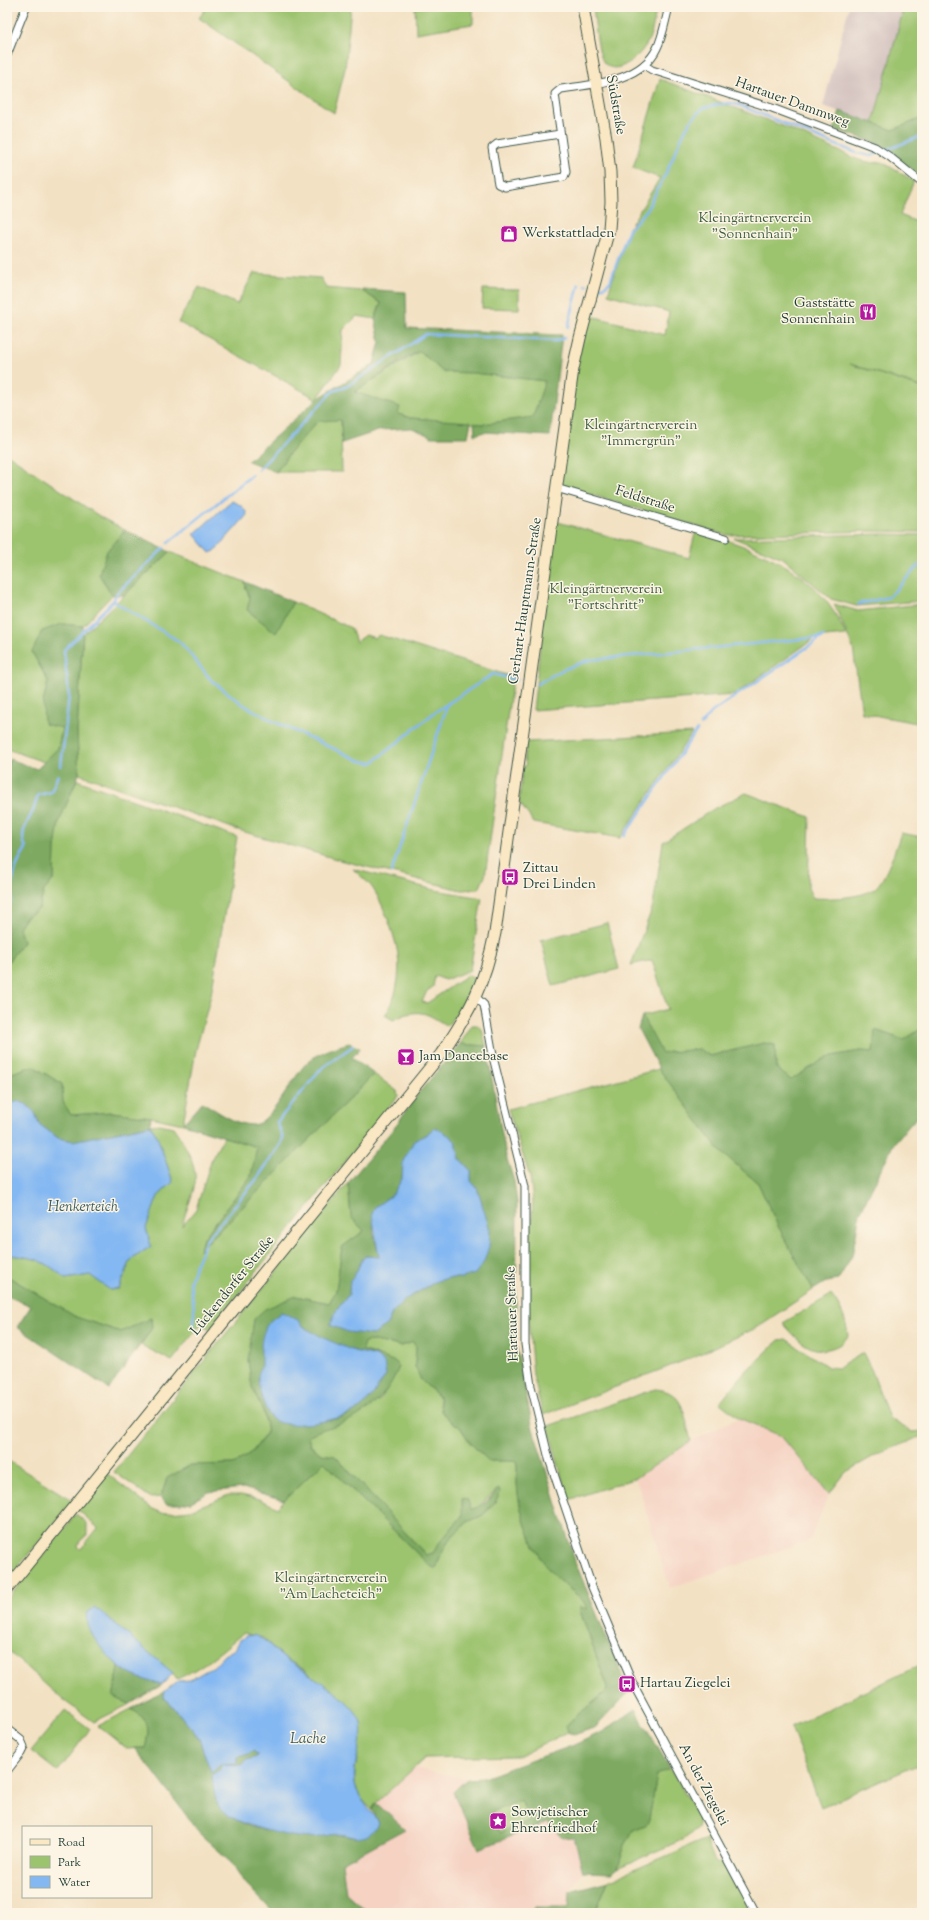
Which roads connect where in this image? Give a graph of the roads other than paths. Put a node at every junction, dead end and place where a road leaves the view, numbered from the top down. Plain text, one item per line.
1 (26, 7) edge
2 (583, 7) edge
3 (669, 7) edge
4 (7, 55) edge
5 (644, 65) junction
6 (596, 83) junction
7 (560, 134) junction
8 (922, 183) edge
9 (611, 210) joint
10 (556, 488) junction
11 (726, 538) dead end
12 (476, 997) junction
13 (7, 1589) edge
14 (627, 1670) joint
15 (7, 1729) edge
16 (7, 1771) edge
17 (756, 1913) edge

1 - 4 street
2 - 6 main road, Südstraße
3 - 5 street
5 - 6 street
5 - 8 street, Hartauer Dammweg
6 - 7 street
6 - 9 main road, Südstraße
7 - 7 street
9 - 10 main road, Gerhart-Hauptmann-Straße
10 - 11 street, Feldstraße
10 - 12 main road, Gerhart-Hauptmann-Straße
12 - 13 main road, Lückendorfer Straße
12 - 14 street, Hartauer Straße
14 - 17 street, An der Ziegelei
15 - 16 street

